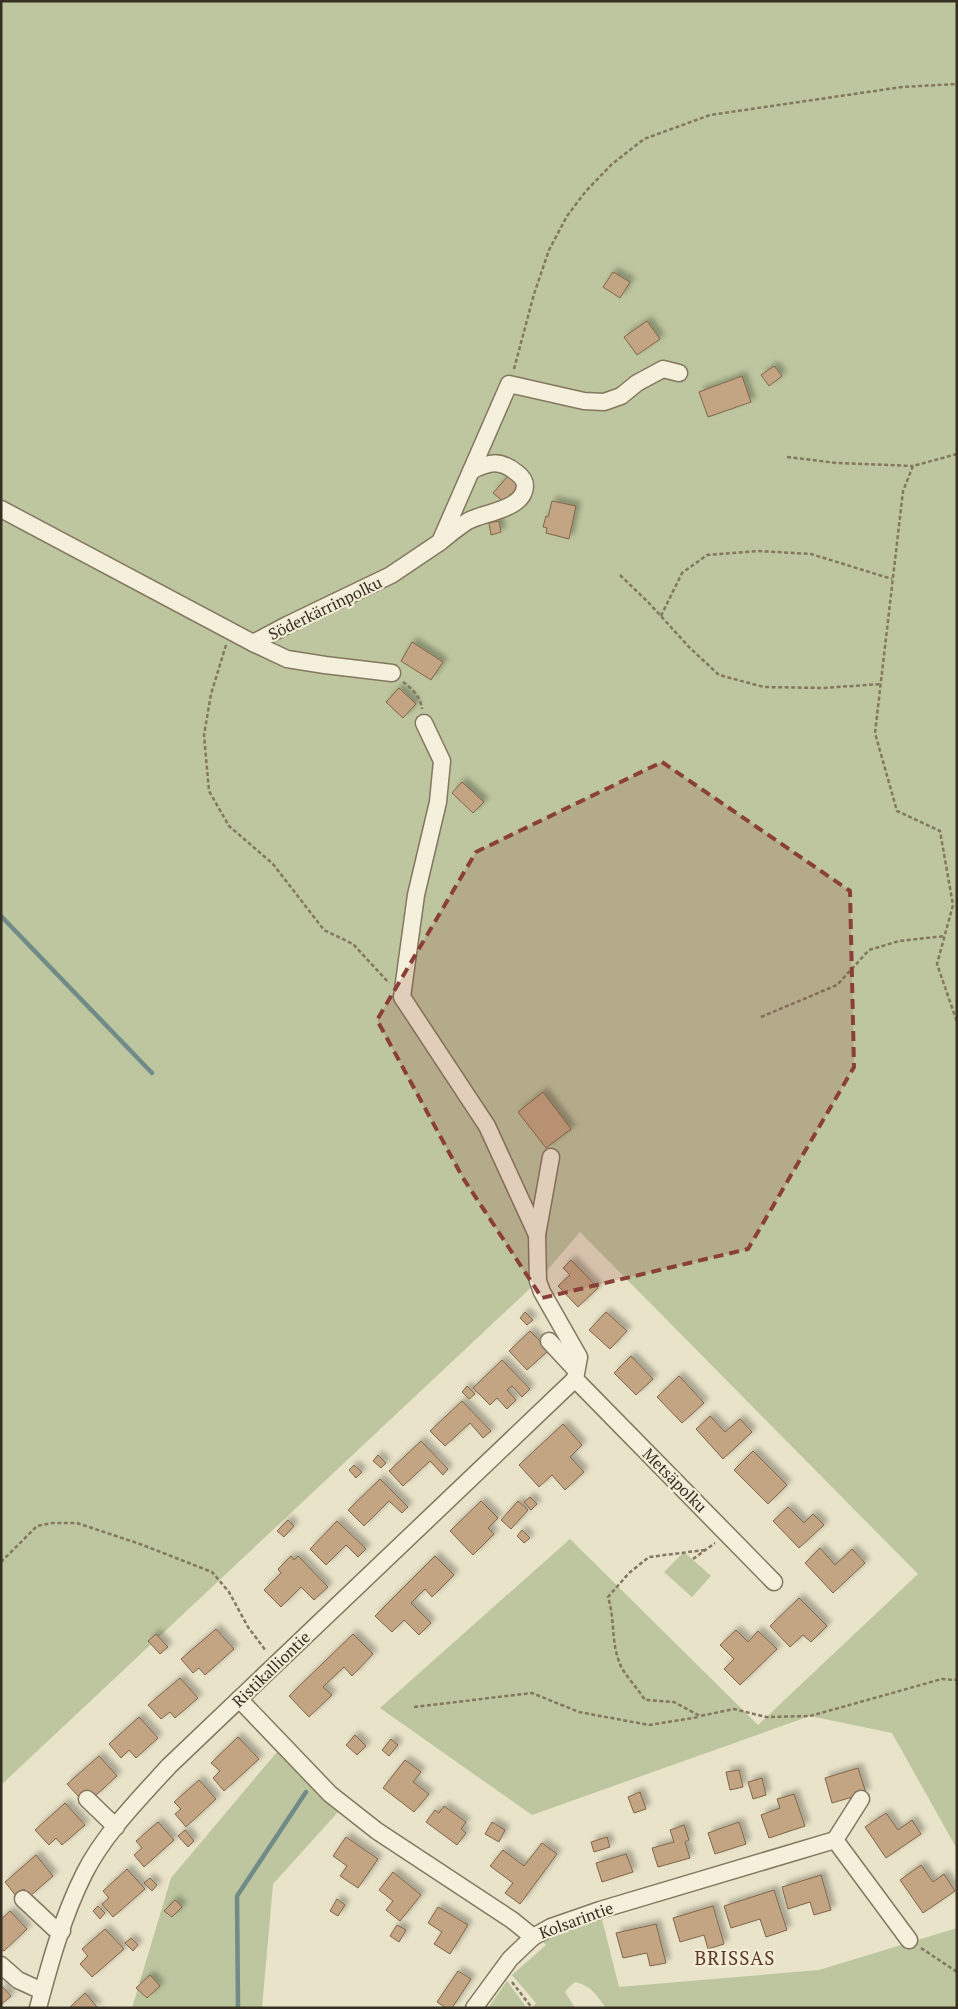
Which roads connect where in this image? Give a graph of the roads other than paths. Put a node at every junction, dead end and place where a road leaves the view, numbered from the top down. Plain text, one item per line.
1 (679, 373) dead end
2 (471, 471) junction
3 (1, 509) edge
4 (440, 542) junction
5 (253, 643) junction
6 (392, 673) road end
7 (424, 723) road end
8 (551, 1156) dead end
9 (537, 1234) junction
10 (549, 1342) dead end
11 (575, 1374) junction
12 (774, 1582) dead end
13 (239, 1699) junction
14 (861, 1798) dead end
15 (87, 1799) dead end
16 (116, 1827) junction
17 (835, 1840) junction
18 (23, 1899) dead end
19 (62, 1931) junction
20 (533, 1937) junction
21 (909, 1940) road end
22 (1, 1965) edge
23 (42, 1990) junction
24 (38, 2008) edge
25 (474, 2008) edge

1 - 2 street
2 - 4 street
2 - 4 street, Söderkärrinpolku
3 - 5 street, Söderkärrinpolku
4 - 5 street, Söderkärrinpolku
5 - 6 street
7 - 9 street
8 - 9 street
9 - 11 street
10 - 11 street, Metsäpolku
11 - 12 street, Metsäpolku
11 - 13 street, Ristikalliontie
13 - 16 street, Ristikalliontie
13 - 20 street, Kolsarintie
14 - 17 street
15 - 16 street
16 - 19 street, Ristikalliontie
17 - 20 street, Kolsarintie
17 - 21 street
18 - 19 street
19 - 23 street, Ristikalliontie
20 - 25 street
22 - 23 street
23 - 24 street, Ristikalliontie

